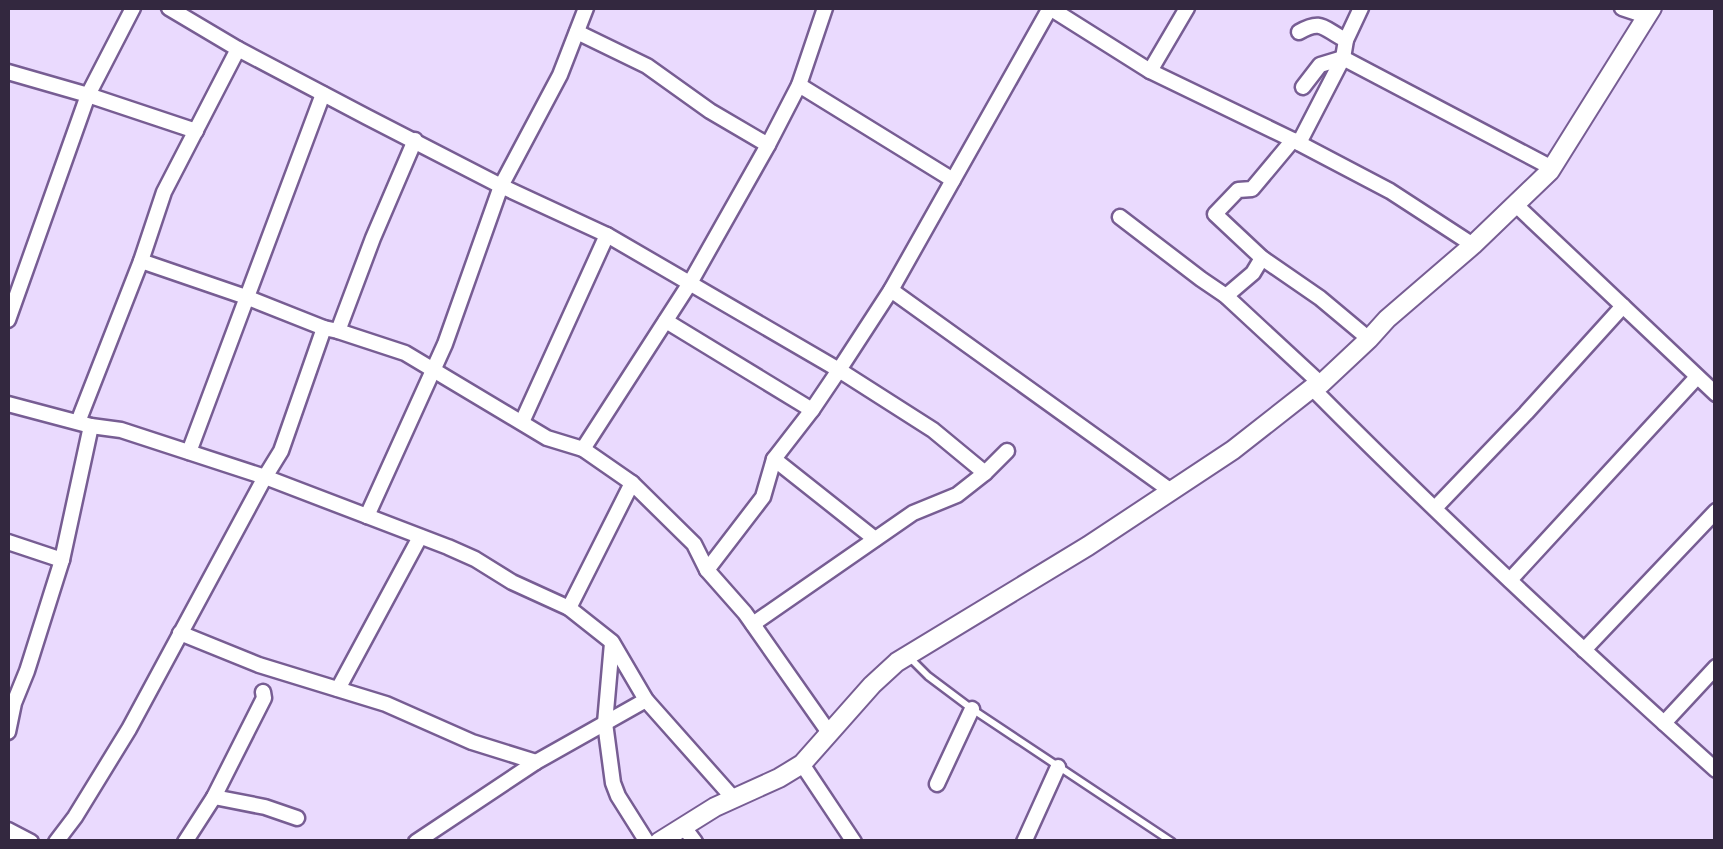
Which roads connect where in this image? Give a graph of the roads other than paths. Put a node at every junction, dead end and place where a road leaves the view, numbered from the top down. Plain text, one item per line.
1 (133, 8) edge
2 (169, 8) edge
3 (586, 8) edge
4 (826, 8) edge
5 (1050, 8) edge
6 (1187, 8) edge
7 (1361, 8) edge
8 (1622, 8) edge
9 (1649, 12) edge
10 (190, 13) edge
11 (577, 32) junction
12 (1299, 32) dead end
13 (1346, 40) junction
14 (238, 49) junction
15 (1342, 58) junction
16 (1150, 71) junction
17 (8, 72) edge
18 (799, 86) junction
19 (1303, 87) dead end
20 (88, 94) junction
21 (323, 94) junction
22 (196, 131) junction
23 (415, 140) junction
24 (1296, 141) junction
25 (768, 145) junction
26 (1552, 168) junction
27 (953, 180) junction
28 (500, 186) junction
29 (1516, 205) junction
30 (1120, 217) dead end
31 (607, 234) junction
32 (1473, 245) junction
33 (1262, 258) junction
34 (141, 261) junction
35 (690, 283) junction
36 (891, 290) junction
37 (1226, 296) junction
38 (246, 298) junction
39 (1623, 306) junction
40 (8, 320) edge
41 (666, 322) junction
42 (331, 329) junction
43 (1369, 339) junction
44 (434, 369) junction
45 (839, 370) junction
46 (1698, 376) junction
47 (1316, 386) junction
48 (1716, 394) edge
49 (8, 404) edge
50 (812, 410) junction
51 (522, 422) junction
52 (84, 424) junction
53 (583, 449) junction
54 (1008, 451) dead end
55 (188, 452) junction
56 (774, 459) junction
57 (985, 473) junction
58 (265, 477) junction
59 (632, 483) junction
60 (1171, 491) junction
61 (1435, 508) junction
62 (1716, 511) edge
63 (366, 516) junction
64 (420, 537) junction
65 (876, 539) junction
66 (8, 542) edge
67 (62, 560) junction
68 (707, 570) junction
69 (1510, 580) junction
70 (569, 608) junction
71 (753, 624) junction
72 (180, 633) junction
73 (612, 642) junction
74 (1584, 650) junction
75 (908, 656) junction
76 (1714, 673) edge
77 (338, 689) junction
78 (264, 692) dead end
79 (646, 700) junction
80 (11, 701) edge
81 (972, 709) junction
82 (605, 723) junction
83 (1664, 724) junction
84 (8, 732) edge
85 (830, 734) junction
86 (584, 735) junction
87 (608, 743) junction
88 (536, 762) junction
89 (802, 764) junction
90 (1058, 767) junction
91 (1716, 770) edge
92 (937, 784) dead end
93 (214, 796) junction
94 (734, 799) junction
95 (297, 818) dead end
96 (683, 826) junction
97 (8, 830) edge
98 (31, 842) edge
99 (56, 842) edge
100 (185, 842) edge
101 (416, 842) edge
102 (647, 842) edge
103 (659, 842) edge
104 (695, 842) edge
105 (854, 842) edge
106 (1024, 842) edge
107 (1172, 842) edge

1 - 20 street
2 - 10 street
3 - 11 street
4 - 18 street
5 - 16 street
5 - 27 street
6 - 16 street
7 - 13 street
8 - 9 street
9 - 26 street
10 - 14 street
11 - 25 street
11 - 28 street
12 - 13 street
13 - 15 street
14 - 21 street
14 - 22 street
15 - 19 street
15 - 24 street
15 - 26 street
16 - 24 street
17 - 20 street
18 - 25 street
18 - 27 street
20 - 22 street
20 - 40 street
21 - 23 street
21 - 38 street
22 - 34 street
23 - 28 street
23 - 42 street
24 - 32 street
24 - 33 street
25 - 35 street
26 - 29 street
27 - 36 street
28 - 31 street
28 - 44 street
29 - 32 street
29 - 39 street
30 - 37 street
31 - 35 street
31 - 51 street
32 - 43 street
33 - 37 street
33 - 43 street
34 - 38 street
34 - 52 street
35 - 41 street
35 - 45 street
36 - 45 street
36 - 60 street
37 - 47 street
38 - 42 street
38 - 55 street
39 - 46 street
39 - 61 street
41 - 50 street
41 - 53 street
42 - 44 street
42 - 58 street
43 - 47 street
44 - 51 street
44 - 63 street
45 - 50 street
45 - 57 street
46 - 48 street
46 - 69 street
47 - 60 street
47 - 61 street
49 - 52 street
50 - 56 street
51 - 53 street
52 - 55 street
52 - 67 street
53 - 59 street
54 - 57 street
55 - 58 street
56 - 65 street
56 - 68 street
57 - 65 street
58 - 63 street
58 - 72 street
59 - 68 street
59 - 70 street
60 - 75 street
61 - 69 street
62 - 74 street
63 - 64 street
64 - 70 street
64 - 77 street
65 - 71 street
66 - 67 street
67 - 80 street
68 - 71 street
69 - 74 street
70 - 73 street
71 - 85 street
72 - 77 street
72 - 99 street
73 - 79 street
73 - 82 street
74 - 83 street
75 - 81 lane
75 - 85 street
76 - 83 street
77 - 88 street
78 - 93 street
79 - 82 street
79 - 94 street
80 - 84 street
81 - 90 lane
81 - 92 street
82 - 86 street
82 - 87 street
83 - 91 street
85 - 89 street
86 - 87 street
86 - 88 street
87 - 102 street
88 - 101 street
89 - 94 street
89 - 105 street
90 - 106 street
90 - 107 lane
93 - 95 street
93 - 100 street
94 - 96 street
96 - 103 street
96 - 104 street
97 - 98 street

